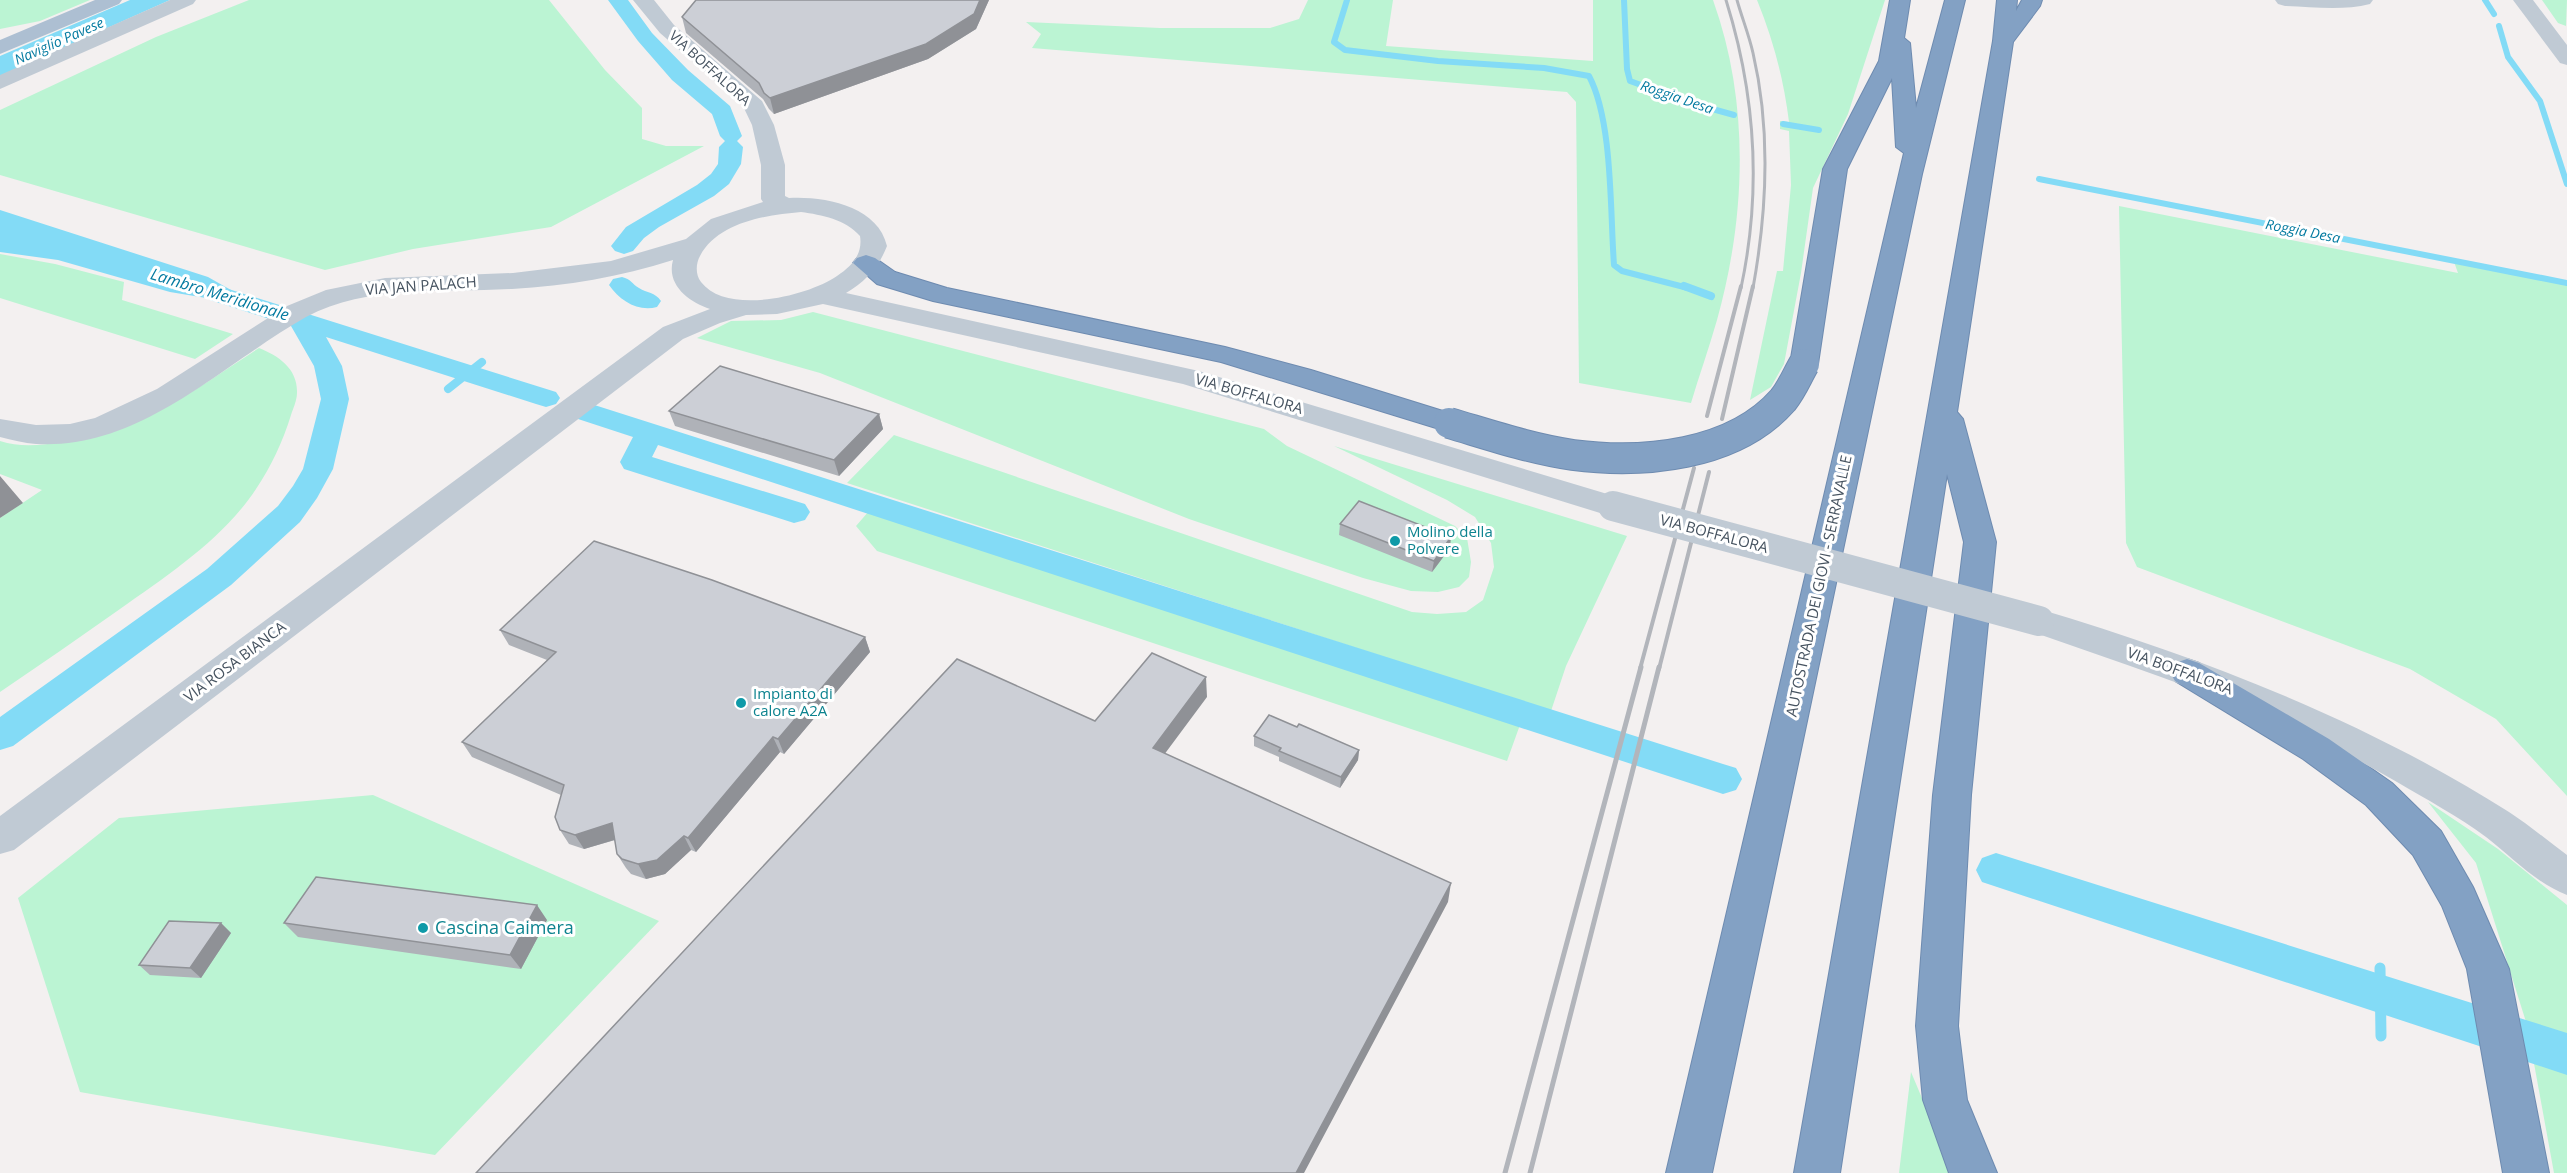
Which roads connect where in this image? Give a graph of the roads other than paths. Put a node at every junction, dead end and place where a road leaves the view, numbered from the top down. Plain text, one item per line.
1 (111, 0) edge
2 (186, 0) edge
3 (643, 0) edge
4 (1955, 0) edge
5 (2007, 0) edge
6 (2032, 0) edge
7 (2285, 0) edge
8 (2362, 0) edge
9 (2523, 0) edge
10 (1899, 11) edge
11 (2003, 41) junction
12 (0, 48) edge
13 (2567, 59) edge
14 (0, 83) edge
15 (1910, 174) junction
16 (784, 206) junction
17 (695, 244) junction
18 (866, 263) junction
19 (692, 288) junction
20 (819, 296) junction
21 (745, 307) junction
22 (674, 333) junction
23 (1945, 406) junction
24 (0, 428) edge
25 (471, 486) joint
26 (2187, 672) junction
27 (0, 838) edge
28 (2567, 878) edge
29 (1689, 1173) edge
30 (1817, 1173) edge
31 (1974, 1173) edge
32 (2526, 1173) edge

1 - 12 main road
2 - 14 street
3 - 16 street, VIA BOFFALORA
4 - 15 highway, AUTOSTRADA DEI GIOVI - SERRAVALLE
5 - 11 highway
6 - 11 highway
7 - 8 street
9 - 13 street
10 - 15 highway
10 - 18 highway, bridge
11 - 23 highway
15 - 29 highway, AUTOSTRADA DEI GIOVI - SERRAVALLE
16 - 17 street
16 - 18 street
17 - 19 street
17 - 24 street, VIA JAN PALACH
18 - 20 street, VIA BOFFALORA
19 - 21 street, VIA BOFFALORA
19 - 22 street, VIA BOFFALORA
20 - 21 street, VIA BOFFALORA
20 - 26 street, VIA BOFFALORA, bridge
21 - 22 street, VIA BOFFALORA
22 - 25 street, VIA BOFFALORA
23 - 30 highway
23 - 31 highway
25 - 27 street, VIA ROSA BIANCA
26 - 28 street, VIA BOFFALORA
26 - 32 highway

